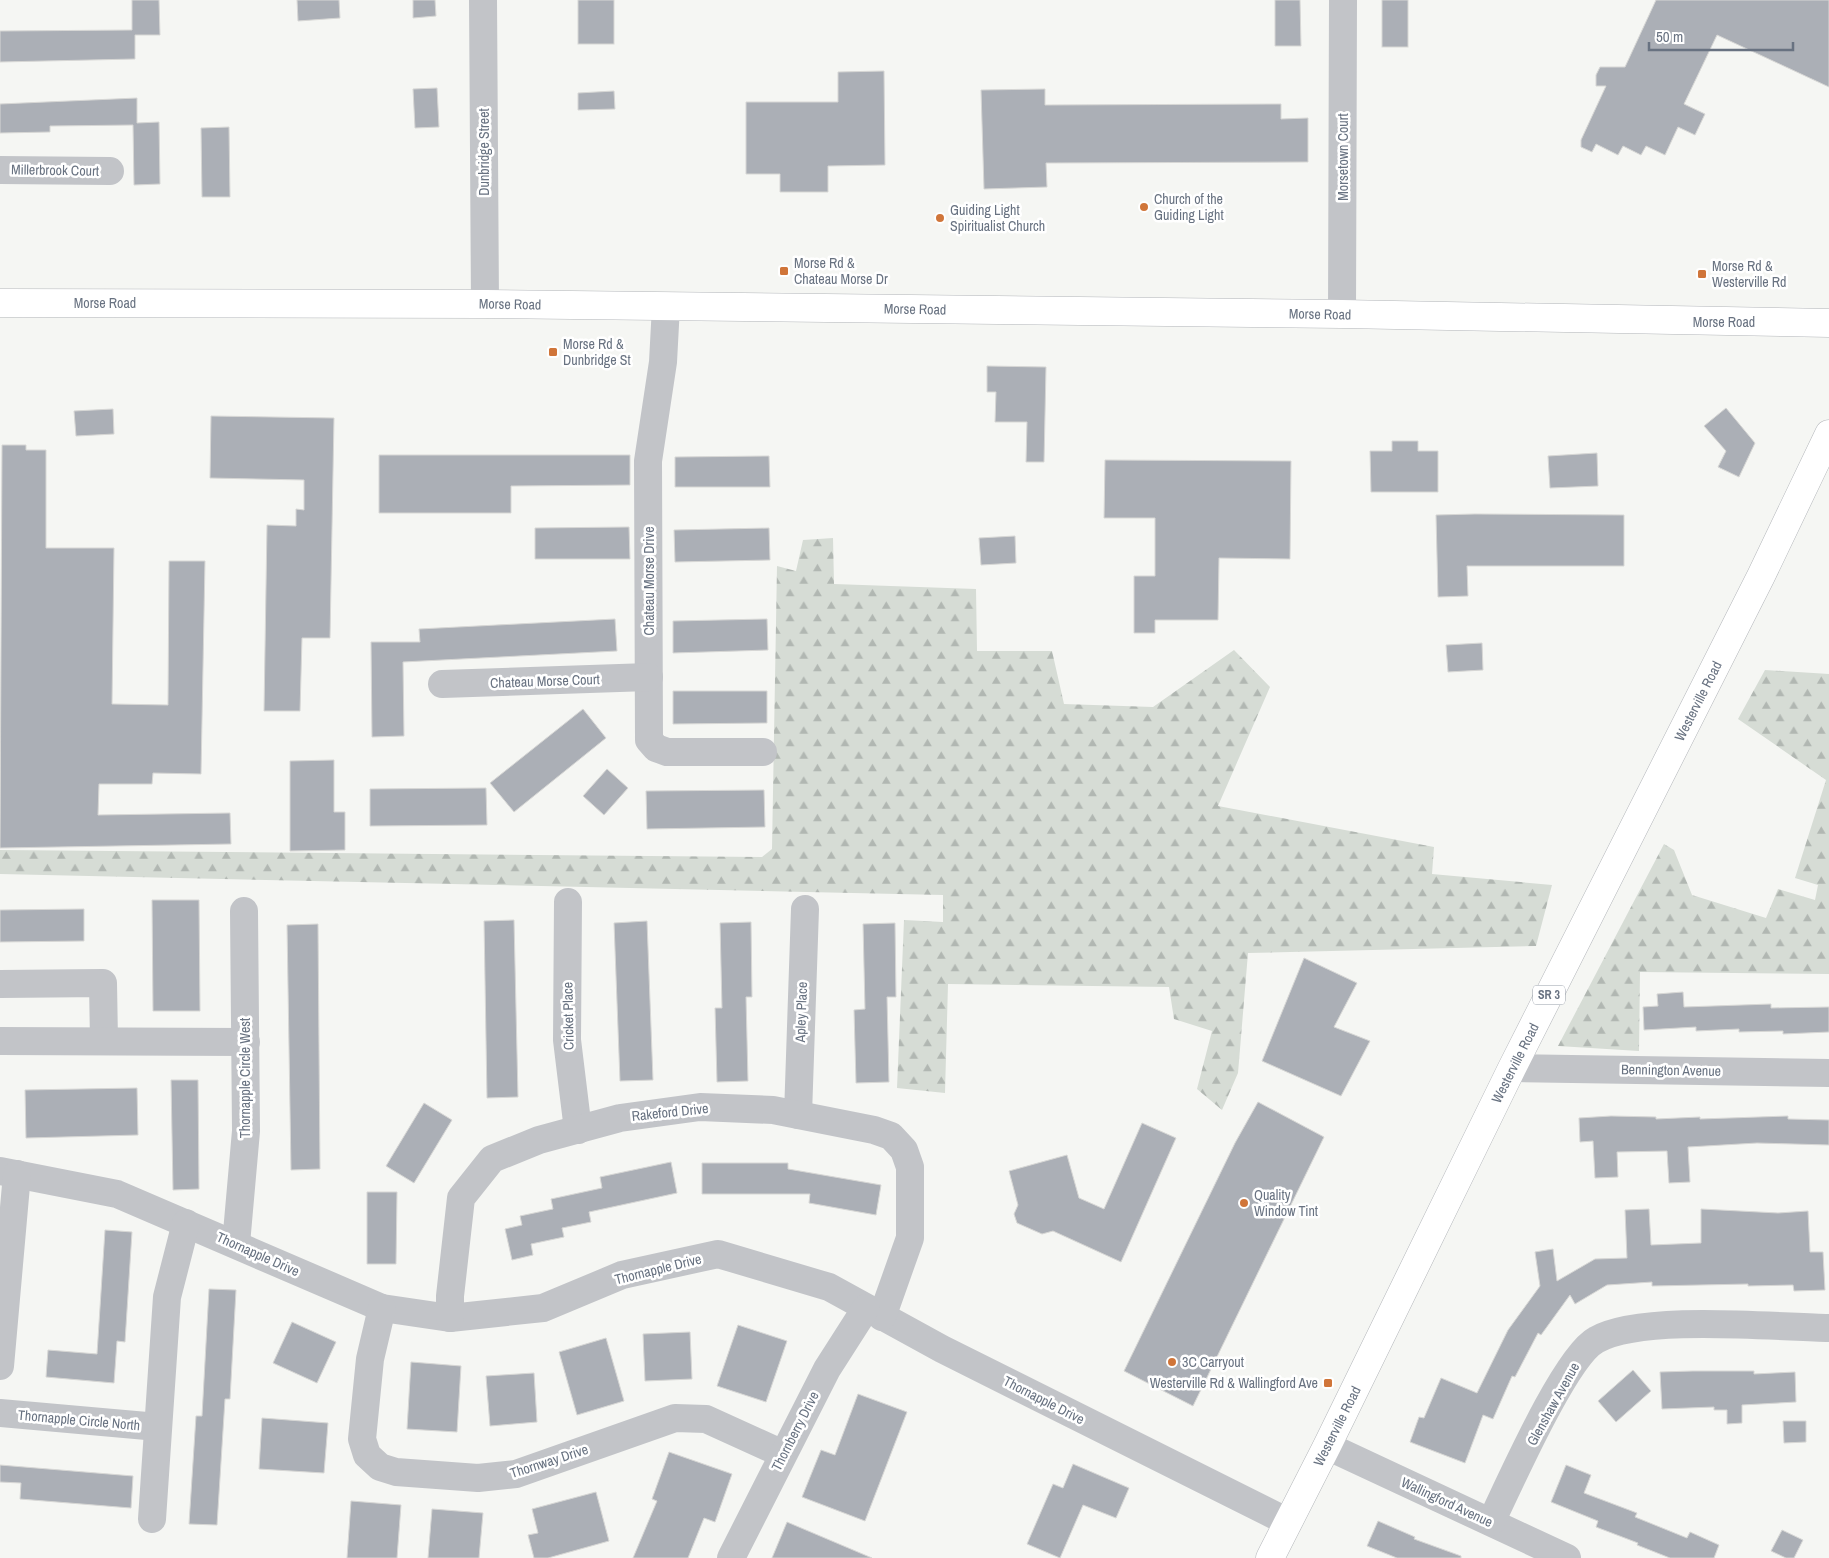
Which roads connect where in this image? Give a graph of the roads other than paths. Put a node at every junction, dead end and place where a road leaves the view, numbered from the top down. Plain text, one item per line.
1 (483, 0) edge
2 (1343, 0) edge
3 (0, 170) edge
4 (110, 171) dead end
5 (0, 303) edge
6 (485, 304) junction
7 (666, 306) junction
8 (1342, 314) junction
9 (1829, 323) edge
10 (1829, 434) edge
11 (649, 677) junction
12 (442, 684) dead end
13 (762, 752) dead end
14 (568, 902) dead end
15 (804, 909) dead end
16 (244, 911) dead end
17 (0, 984) edge
18 (0, 1041) edge
19 (104, 1041) junction
20 (246, 1042) junction
21 (1512, 1068) junction
22 (1829, 1073) edge
23 (798, 1115) junction
24 (578, 1130) junction
25 (9, 1173) edge
26 (186, 1223) junction
27 (236, 1244) junction
28 (382, 1308) junction
29 (874, 1312) junction
30 (450, 1318) junction
31 (1829, 1328) edge
32 (0, 1366) edge
33 (0, 1413) edge
34 (158, 1427) junction
35 (1327, 1446) junction
36 (783, 1454) junction
37 (152, 1519) dead end
38 (1288, 1522) junction
39 (1491, 1522) junction
40 (731, 1558) edge
41 (1270, 1558) edge
42 (1567, 1558) edge

1 - 6 street, Dunbridge Street
2 - 8 street, Morsetown Court
3 - 4 street, Millerbrook Court
5 - 6 main road, Morse Road
6 - 7 main road, Morse Road
7 - 8 main road, Morse Road
7 - 11 street, Chateau Morse Drive
8 - 9 main road, Morse Road
10 - 21 main road, Westerville Road / SR 3
11 - 12 street, Chateau Morse Court
11 - 13 street, Chateau Morse Drive
14 - 24 street, Cricket Place
15 - 23 street, Apley Place
16 - 20 street, Thornapple Circle West
17 - 19 street
18 - 19 street
19 - 20 street
20 - 27 street, Thornapple Circle West
21 - 22 street, Bennington Avenue
21 - 35 main road, Westerville Road / SR 3
23 - 24 street, Rakeford Drive
23 - 29 street, Rakeford Drive
24 - 30 street, Rakeford Drive
25 - 26 street, Thornapple Drive
25 - 32 street
26 - 27 street, Thornapple Drive
26 - 34 street
27 - 28 street, Thornapple Drive
28 - 30 street, Thornapple Drive
28 - 36 street, Thornway Drive
29 - 30 street, Thornapple Drive
29 - 36 street, Thornberry Drive
29 - 38 street, Thornapple Drive
31 - 39 street, Glenshaw Avenue
33 - 34 street, Thornapple Circle North
34 - 37 street
35 - 38 main road, Westerville Road / SR 3
35 - 39 street, Wallingford Avenue
36 - 40 street, Thornberry Drive
38 - 41 main road, Westerville Road / SR 3
39 - 42 street, Wallingford Avenue

